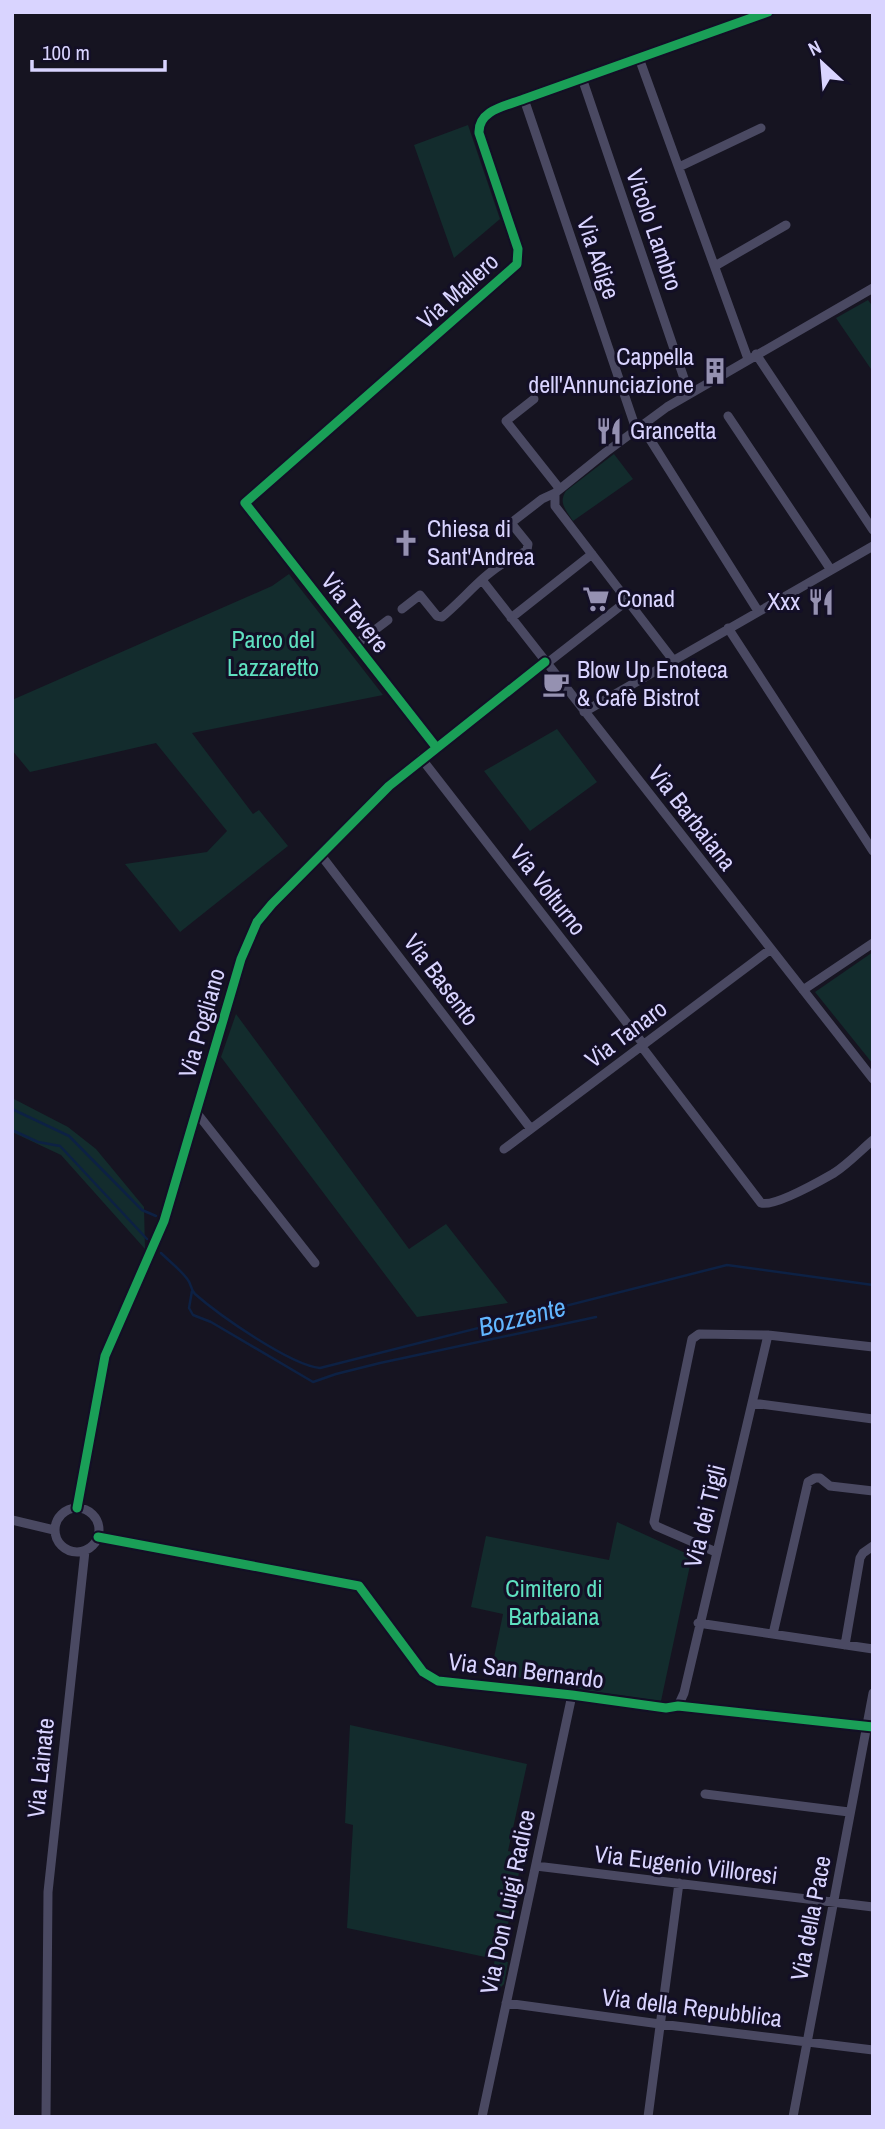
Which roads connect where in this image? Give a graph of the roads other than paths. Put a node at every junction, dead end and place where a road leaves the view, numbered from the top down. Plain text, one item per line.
1 (768, 12) edge
2 (639, 58) junction
3 (582, 78) junction
4 (524, 99) junction
5 (761, 128) dead end
6 (679, 167) junction
7 (786, 225) dead end
8 (715, 265) junction
9 (873, 288) edge
10 (752, 357) junction
11 (689, 393) junction
12 (534, 399) dead end
13 (728, 416) dead end
14 (638, 427) junction
15 (557, 491) junction
16 (245, 503) joint
17 (873, 530) edge
18 (873, 546) edge
19 (592, 554) junction
20 (831, 570) junction
21 (482, 580) junction
22 (625, 598) junction
23 (402, 609) dead end
24 (758, 611) junction
25 (511, 618) junction
26 (388, 620) dead end
27 (728, 628) junction
28 (355, 645) junction
29 (673, 660) junction
30 (546, 663) junction
31 (584, 712) junction
32 (436, 747) junction
33 (421, 758) junction
34 (873, 851) edge
35 (320, 854) junction
36 (873, 943) edge
37 (771, 949) junction
38 (803, 990) junction
39 (643, 1046) junction
40 (873, 1079) edge
41 (196, 1112) junction
42 (531, 1129) junction
43 (873, 1140) edge
44 (504, 1149) dead end
45 (315, 1263) dead end
46 (768, 1335) junction
47 (873, 1347) edge
48 (752, 1403) junction
49 (873, 1419) edge
50 (873, 1491) edge
51 (77, 1508) junction
52 (12, 1520) edge
53 (54, 1530) junction
54 (98, 1537) junction
55 (873, 1546) edge
56 (85, 1551) junction
57 (716, 1552) junction
58 (698, 1623) junction
59 (773, 1634) junction
60 (845, 1645) junction
61 (873, 1649) edge
62 (873, 1693) edge
63 (572, 1695) junction
64 (678, 1706) junction
65 (869, 1727) edge
66 (705, 1794) dead end
67 (849, 1812) junction
68 (536, 1866) junction
69 (679, 1884) junction
70 (834, 1903) junction
71 (873, 1907) edge
72 (506, 2003) junction
73 (660, 2025) junction
74 (807, 2041) junction
75 (873, 2050) edge
76 (46, 2117) edge
77 (482, 2117) edge
78 (648, 2117) edge
79 (793, 2117) edge

1 - 2 street, Via Mallero
2 - 3 street, Via Mallero
2 - 6 street
3 - 4 street, Via Mallero
3 - 11 street, Vicolo Lambro
4 - 14 street, Via Adige
4 - 16 street, Via Mallero
5 - 6 street
6 - 8 street
7 - 8 street
8 - 10 street
9 - 10 street
10 - 11 street
10 - 17 street
11 - 14 street
12 - 15 street
13 - 20 street
14 - 15 street
14 - 24 street, Via Adige
15 - 19 street
15 - 21 street
16 - 28 street, Via Tevere
18 - 20 street
19 - 22 street
19 - 25 street
20 - 24 street
21 - 23 street
21 - 25 street, Via Barbaiana
22 - 29 street
22 - 30 street, Via Pogliano
24 - 27 street
25 - 30 street, Via Barbaiana
26 - 28 street
27 - 29 street
27 - 34 street
28 - 32 street, Via Tevere
29 - 31 street
30 - 31 street, Via Barbaiana
30 - 32 street, Via Pogliano
31 - 37 street, Via Barbaiana
32 - 33 street, Via Pogliano
33 - 35 street, Via Pogliano
33 - 39 street, Via Volturno
35 - 41 street, Via Pogliano
35 - 42 street, Via Basento
36 - 38 street
37 - 38 street, Via Barbaiana
37 - 39 street, Via Tanaro
38 - 40 street, Via Barbaiana
39 - 42 street, Via Tanaro
39 - 43 street, Via Volturno
41 - 45 street
41 - 51 street, Via Pogliano
42 - 44 street, Via Tanaro
46 - 47 street
46 - 48 street, Via dei Tigli
46 - 57 street
48 - 49 street
48 - 57 street, Via dei Tigli
50 - 59 street
51 - 53 street
51 - 54 street
52 - 53 street
53 - 56 street
54 - 56 street
54 - 63 street, Via San Bernardo
55 - 60 street
56 - 76 street, Via Lainate
57 - 58 street, Via dei Tigli
58 - 59 street
58 - 64 street, Via dei Tigli
59 - 60 street
60 - 61 street
62 - 65 street, Via della Pace
63 - 64 street, Via San Bernardo
63 - 68 street, Via Don Luigi Radice
64 - 65 street, Via San Bernardo
65 - 67 street, Via della Pace
66 - 67 street
67 - 70 street, Via della Pace
68 - 69 street, Via Eugenio Villoresi
68 - 72 street, Via Don Luigi Radice
69 - 70 street, Via Eugenio Villoresi
69 - 73 street
70 - 71 street, Via Eugenio Villoresi
70 - 74 street, Via della Pace
72 - 73 street, Via della Repubblica
72 - 77 street, Via Don Luigi Radice
73 - 74 street, Via della Repubblica
73 - 78 street
74 - 75 street, Via della Repubblica
74 - 79 street, Via della Pace

